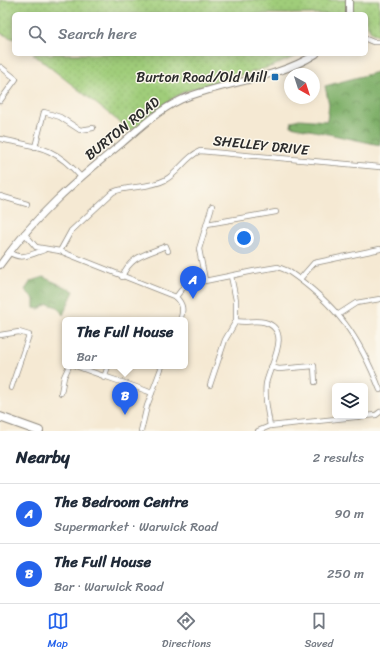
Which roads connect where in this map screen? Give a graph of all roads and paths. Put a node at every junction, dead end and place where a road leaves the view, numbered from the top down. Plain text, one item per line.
1 (349, 0) edge
2 (350, 12) edge
3 (368, 40) edge
4 (380, 42) edge
5 (312, 56) edge
6 (1, 66) edge
7 (0, 101) edge
8 (93, 128) dead end
9 (0, 139) edge
10 (36, 147) junction
11 (380, 167) edge
12 (81, 177) junction
13 (0, 196) edge
14 (27, 204) dead end
15 (212, 206) dead end
16 (276, 212) dead end
17 (207, 224) junction
18 (24, 233) junction
19 (44, 250) junction
20 (380, 250) edge
21 (60, 251) junction
22 (168, 251) dead end
23 (9, 252) junction
24 (0, 265) edge
25 (232, 276) junction
26 (122, 277) junction
27 (300, 279) junction
28 (205, 280) junction
29 (176, 297) junction
30 (380, 299) edge
31 (339, 314) junction
32 (181, 317) edge
33 (236, 321) junction
34 (0, 335) edge
35 (271, 367) junction
36 (68, 369) edge
37 (83, 369) edge
38 (107, 369) edge
39 (161, 369) edge
40 (104, 378) junction
41 (315, 382) dead end
42 (210, 384) dead end
43 (11, 388) dead end
44 (380, 390) edge
45 (61, 393) dead end
46 (152, 393) junction
47 (380, 412) edge
48 (368, 416) edge
49 (0, 417) edge
50 (336, 419) edge
51 (270, 426) junction
52 (38, 431) edge
53 (142, 431) edge
54 (258, 431) edge

1 - 2 street
3 - 4 street
5 - 12 street, BURTON ROAD
6 - 7 street
8 - 10 street
9 - 10 street
10 - 12 street
11 - 21 street, SHELLEY DRIVE
12 - 18 street, BURTON ROAD
13 - 14 street
15 - 17 street
16 - 17 street
17 - 28 street
18 - 19 street
18 - 23 street, BURTON ROAD
19 - 21 street
19 - 23 street
20 - 27 street
21 - 26 street
22 - 26 street
23 - 24 street, BURTON ROAD
25 - 27 street
25 - 28 street
25 - 33 street
26 - 29 street
27 - 31 street
28 - 29 street
29 - 32 street
30 - 31 street
31 - 44 street
33 - 35 street
33 - 42 street
34 - 43 street
35 - 41 street
35 - 51 street
36 - 45 street
37 - 40 street
38 - 40 street
39 - 46 street
40 - 46 street
46 - 53 street
47 - 48 street
49 - 52 main road
50 - 51 street
51 - 54 street

